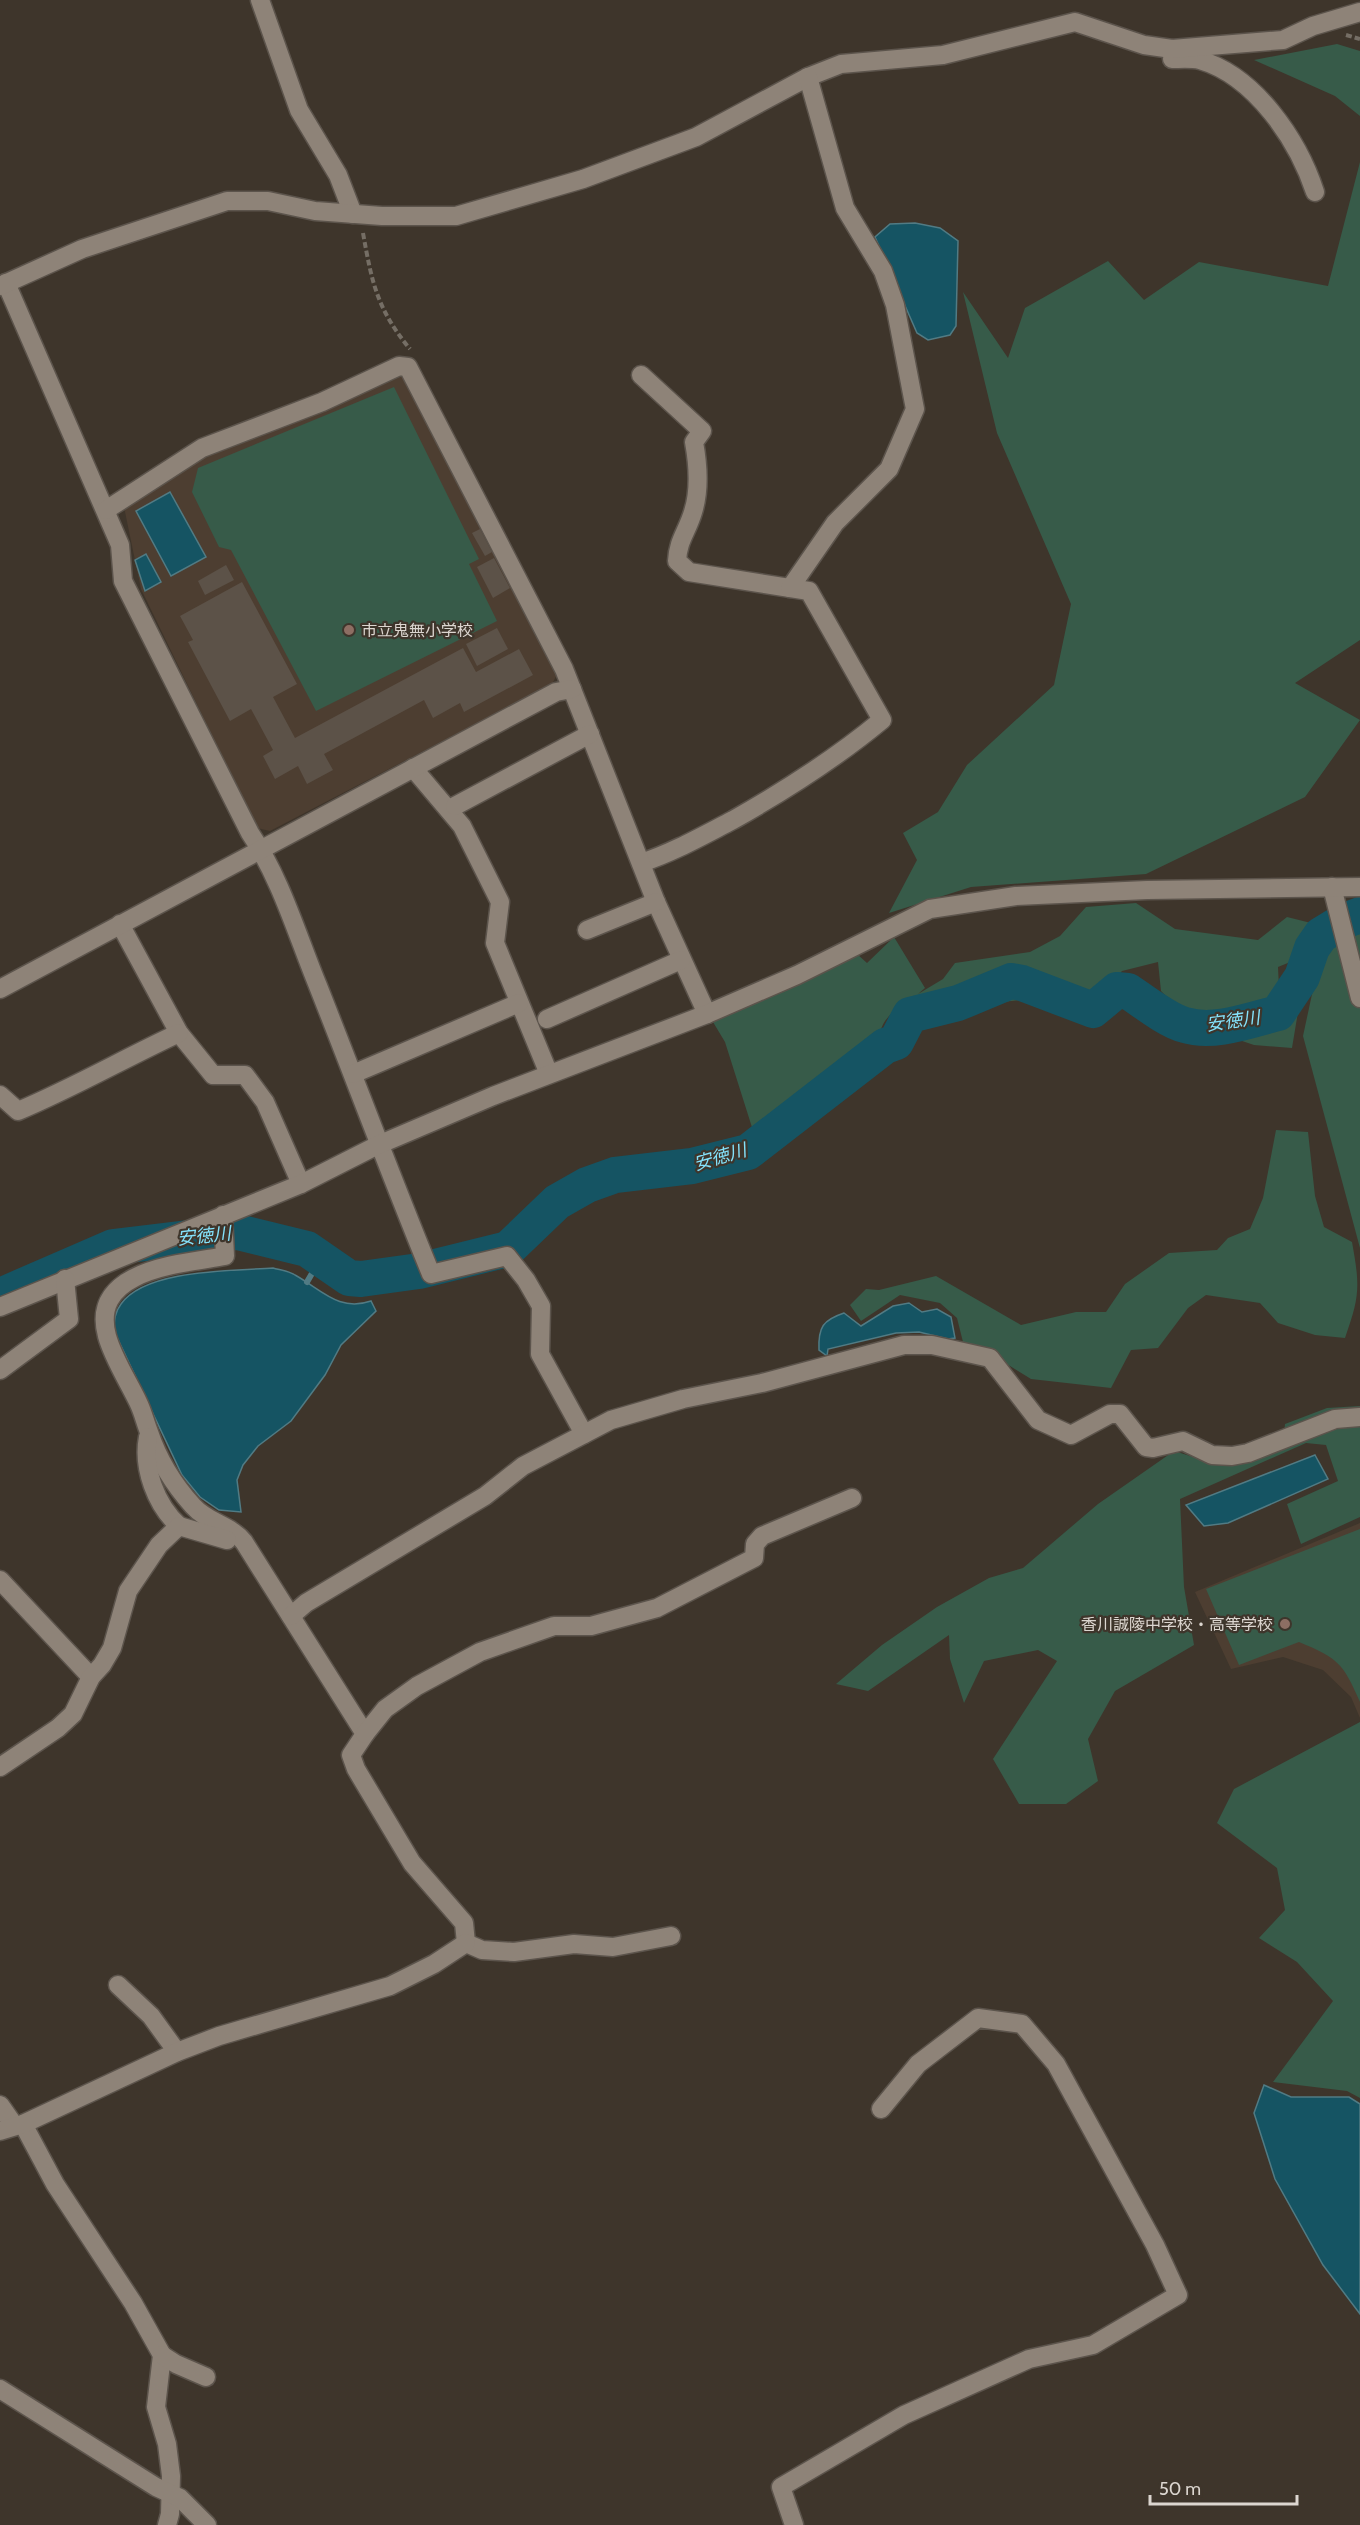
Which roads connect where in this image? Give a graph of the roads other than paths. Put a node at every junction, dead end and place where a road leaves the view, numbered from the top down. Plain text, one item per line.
1 (260, 0) edge
2 (1360, 12) edge
3 (1144, 45) junction
4 (808, 77) junction
5 (1315, 192) dead end
6 (356, 214) junction
7 (3, 285) edge
8 (641, 375) dead end
9 (106, 510) junction
10 (790, 588) junction
11 (573, 689) junction
12 (590, 734) junction
13 (413, 768) junction
14 (456, 806) dead end
15 (260, 848) junction
16 (641, 863) junction
17 (1332, 887) junction
18 (1360, 887) edge
19 (656, 902) junction
20 (120, 924) junction
21 (586, 930) dead end
22 (681, 960) junction
23 (0, 989) edge
24 (1360, 999) edge
25 (519, 1003) junction
26 (707, 1014) junction
27 (547, 1019) dead end
28 (179, 1033) junction
29 (352, 1074) junction
30 (549, 1074) junction
31 (0, 1095) edge
32 (378, 1145) junction
33 (301, 1184) junction
34 (223, 1215) junction
35 (65, 1279) junction
36 (0, 1308) edge
37 (0, 1370) edge
38 (1360, 1418) edge
39 (149, 1432) junction
40 (584, 1434) junction
41 (852, 1498) dead end
42 (179, 1526) junction
43 (244, 1542) junction
44 (0, 1580) edge
45 (291, 1616) junction
46 (91, 1677) junction
47 (365, 1734) junction
48 (0, 1767) edge
49 (671, 1936) dead end
50 (466, 1943) junction
51 (118, 1985) dead end
52 (177, 2052) junction
53 (0, 2105) edge
54 (881, 2109) dead end
55 (12, 2127) edge
56 (162, 2355) junction
57 (206, 2377) dead end
58 (0, 2389) edge
59 (169, 2492) junction
60 (167, 2525) edge
61 (207, 2525) edge
62 (794, 2525) edge

1 - 6 street
2 - 3 street
3 - 4 street
3 - 5 street
4 - 6 street
4 - 10 street
6 - 7 street
7 - 9 street
8 - 10 street
9 - 11 street
9 - 15 street
10 - 16 street
11 - 12 street
11 - 13 street
12 - 14 street
12 - 16 street
13 - 15 street
13 - 25 street
15 - 20 street
15 - 29 street
16 - 19 street
17 - 18 street
17 - 24 street
17 - 26 street
19 - 21 street
19 - 22 street
20 - 23 street
20 - 28 street
22 - 26 street
22 - 27 street
25 - 29 street
25 - 30 street
26 - 30 street
28 - 31 street
28 - 33 street
29 - 32 street
30 - 32 street
32 - 33 street
32 - 40 street
33 - 34 street
34 - 35 street
34 - 39 street
35 - 36 street
35 - 37 street
38 - 40 street
39 - 42 street
39 - 43 street
40 - 45 street
41 - 47 street
42 - 43 street
42 - 46 street
43 - 45 street
44 - 46 street
45 - 47 street
46 - 48 street
47 - 50 street
49 - 50 street
50 - 52 street
51 - 52 street
52 - 55 street
53 - 55 street
54 - 62 street
55 - 56 street
56 - 57 street
56 - 59 street
58 - 59 street
59 - 60 street
59 - 61 street

